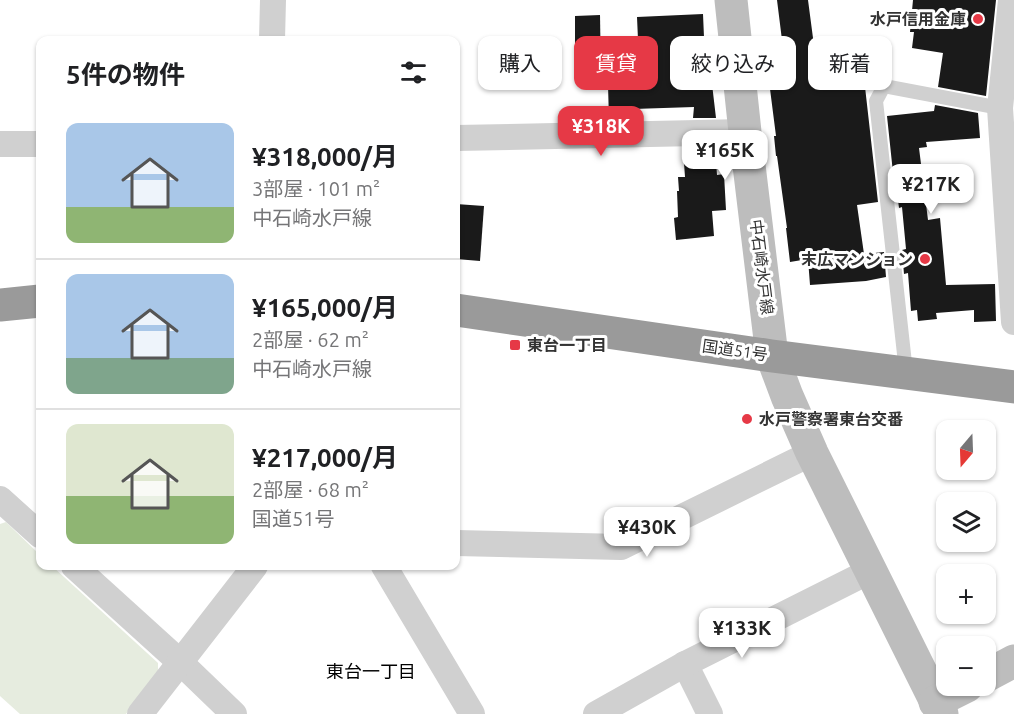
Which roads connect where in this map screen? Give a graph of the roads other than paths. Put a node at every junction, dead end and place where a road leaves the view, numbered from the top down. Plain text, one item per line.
1 (273, 0) edge
2 (731, 0) edge
3 (1011, 0) edge
4 (272, 36) edge
5 (1007, 110) edge
6 (745, 132) junction
7 (460, 138) edge
8 (0, 144) edge
9 (36, 144) edge
10 (36, 301) edge
11 (0, 305) edge
12 (460, 311) edge
13 (1014, 322) edge
14 (772, 356) junction
15 (906, 372) junction
16 (1014, 387) edge
17 (812, 453) junction
18 (0, 499) edge
19 (36, 531) edge
20 (460, 543) edge
21 (78, 570) edge
22 (252, 570) edge
23 (386, 570) edge
24 (870, 571) junction
25 (1014, 661) edge
26 (181, 663) junction
27 (685, 664) junction
28 (996, 671) edge
29 (954, 696) edge
30 (938, 708) edge
31 (140, 714) edge
32 (234, 714) edge
33 (472, 714) edge
34 (596, 714) edge
35 (710, 714) edge

1 - 4 street
2 - 6 street, 中石崎水戸線
3 - 5 street
5 - 13 street
5 - 15 lane
6 - 7 street
6 - 14 street, 中石崎水戸線
8 - 9 street
10 - 11 highway
12 - 14 highway, 国道51号
14 - 15 highway, 国道51号
14 - 17 street, 中石崎水戸線
15 - 16 highway, 国道51号
17 - 20 street
17 - 24 street, 中石崎水戸線
18 - 19 street
21 - 26 street
22 - 26 street
23 - 33 street
24 - 27 street
24 - 30 street, 中石崎水戸線
25 - 28 street
26 - 31 street
26 - 32 street
27 - 34 street
27 - 35 street
29 - 30 street

